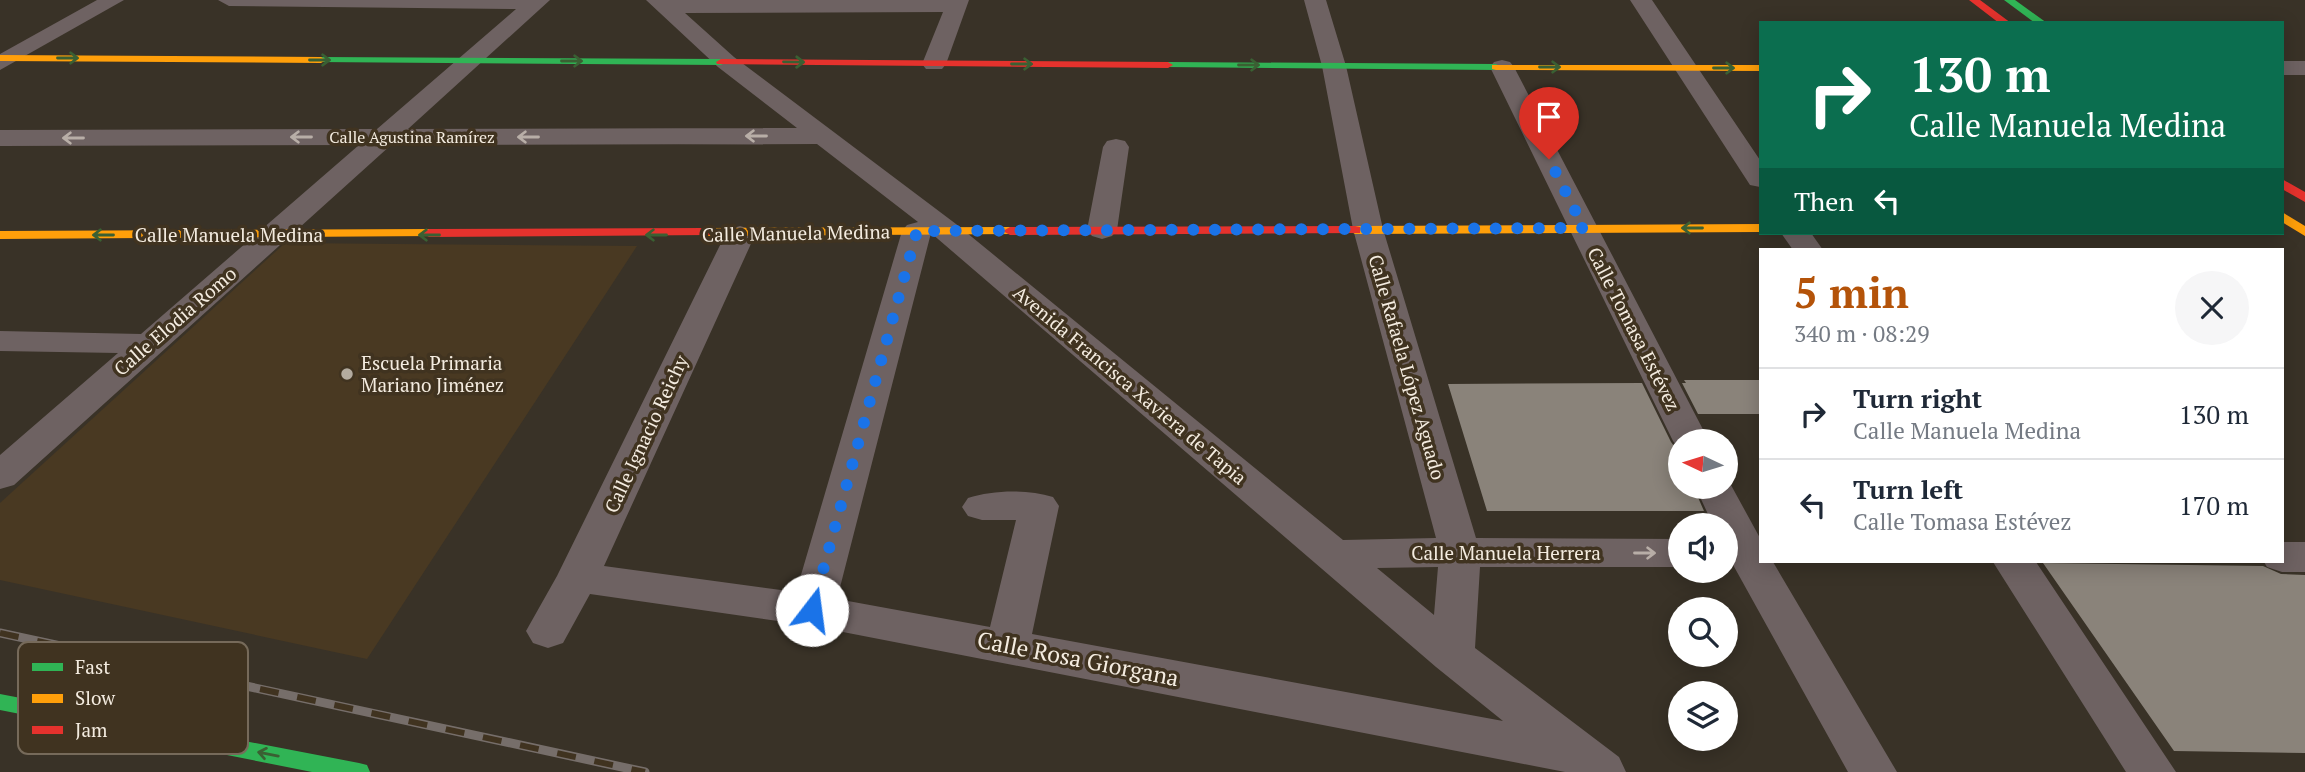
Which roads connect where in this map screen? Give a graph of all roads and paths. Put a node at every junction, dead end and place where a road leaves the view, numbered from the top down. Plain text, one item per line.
1 (113, 0) edge
2 (229, 0) edge
3 (1315, 0) edge
4 (1642, 0) edge
5 (1973, 0) edge
6 (2009, 0) edge
7 (537, 1) edge
8 (660, 3) edge
9 (957, 3) edge
10 (2003, 21) edge
11 (2039, 21) edge
12 (3, 59) edge
13 (470, 61) junction
14 (726, 62) junction
15 (934, 64) junction
16 (1334, 66) junction
17 (1502, 67) junction
18 (1687, 68) junction
19 (1759, 68) edge
20 (2284, 68) edge
21 (2305, 68) edge
22 (824, 136) junction
23 (383, 137) junction
24 (0, 138) edge
25 (1116, 147) dead end
26 (1759, 177) edge
27 (2284, 184) edge
28 (2305, 198) edge
29 (1584, 228) junction
30 (1759, 228) edge
31 (1368, 229) junction
32 (931, 230) junction
33 (1102, 230) junction
34 (740, 234) junction
35 (0, 235) edge
36 (272, 235) junction
37 (0, 341) edge
38 (149, 344) junction
39 (1685, 429) edge
40 (0, 476) edge
41 (1720, 499) edge
42 (982, 507) dead end
43 (1460, 552) junction
44 (1668, 553) edge
45 (1745, 554) edge
46 (1332, 555) junction
47 (2284, 557) edge
48 (2305, 557) edge
49 (2015, 563) edge
50 (578, 577) junction
51 (812, 610) junction
52 (548, 631) dead end
53 (1008, 645) junction
54 (1452, 655) junction
55 (0, 702) edge
56 (18, 706) edge
57 (248, 750) edge
58 (1589, 763) edge
59 (359, 772) edge
60 (1873, 772) edge
61 (2152, 772) edge

1 - 12 street
2 - 7 street
3 - 16 street, Calle Rafaela López Aguado
4 - 18 street
5 - 10 street
6 - 11 street
7 - 13 street, Calle Elodia Romo
8 - 9 street
8 - 14 street, Avenida Francisca Xaviera de Tapia
9 - 15 street
12 -> 13 street
13 -> 14 street
13 - 23 street, Calle Elodia Romo
14 -> 15 street
14 - 22 street, Avenida Francisca Xaviera de Tapia
15 -> 16 street
16 - 17 street
16 - 31 street, Calle Rafaela López Aguado
17 -> 18 street
17 - 29 street, Calle Tomasa Estévez
18 -> 19 street
18 - 26 street
20 - 21 street
22 -> 23 street, Calle Agustina Ramírez
22 - 32 street, Avenida Francisca Xaviera de Tapia
23 -> 24 street, Calle Agustina Ramírez
23 - 36 street, Calle Elodia Romo
25 - 33 street
27 - 28 street
30 -> 29 street, Calle Manuela Medina
29 - 31 street, Calle Manuela Medina
29 - 39 street, Calle Tomasa Estévez
31 - 33 street, Calle Manuela Medina
31 - 43 street, Calle Rafaela López Aguado
32 - 33 street, Calle Manuela Medina
32 - 34 street, Calle Manuela Medina
32 - 46 street, Avenida Francisca Xaviera de Tapia
32 - 51 street
34 -> 36 street, Calle Manuela Medina
34 - 50 street, Calle Ignacio Reichy
36 -> 35 street, Calle Manuela Medina
36 - 38 street, Calle Elodia Romo
37 - 38 street
38 - 40 street, Calle Elodia Romo
41 - 45 street
42 - 53 street
43 -> 44 street, Calle Manuela Herrera
43 - 46 street, Calle Manuela Herrera
43 - 54 street, Calle Rafaela López Aguado
45 - 60 street
46 - 54 street, Avenida Francisca Xaviera de Tapia
47 - 48 street
49 - 61 street
50 - 51 street, Calle Rosa Giorgana
50 - 52 street, Calle Ignacio Reichy
51 - 53 street, Calle Rosa Giorgana
53 - 58 street, Calle Rosa Giorgana
54 - 58 street, Avenida Francisca Xaviera de Tapia
56 -> 55 street
59 -> 57 street

